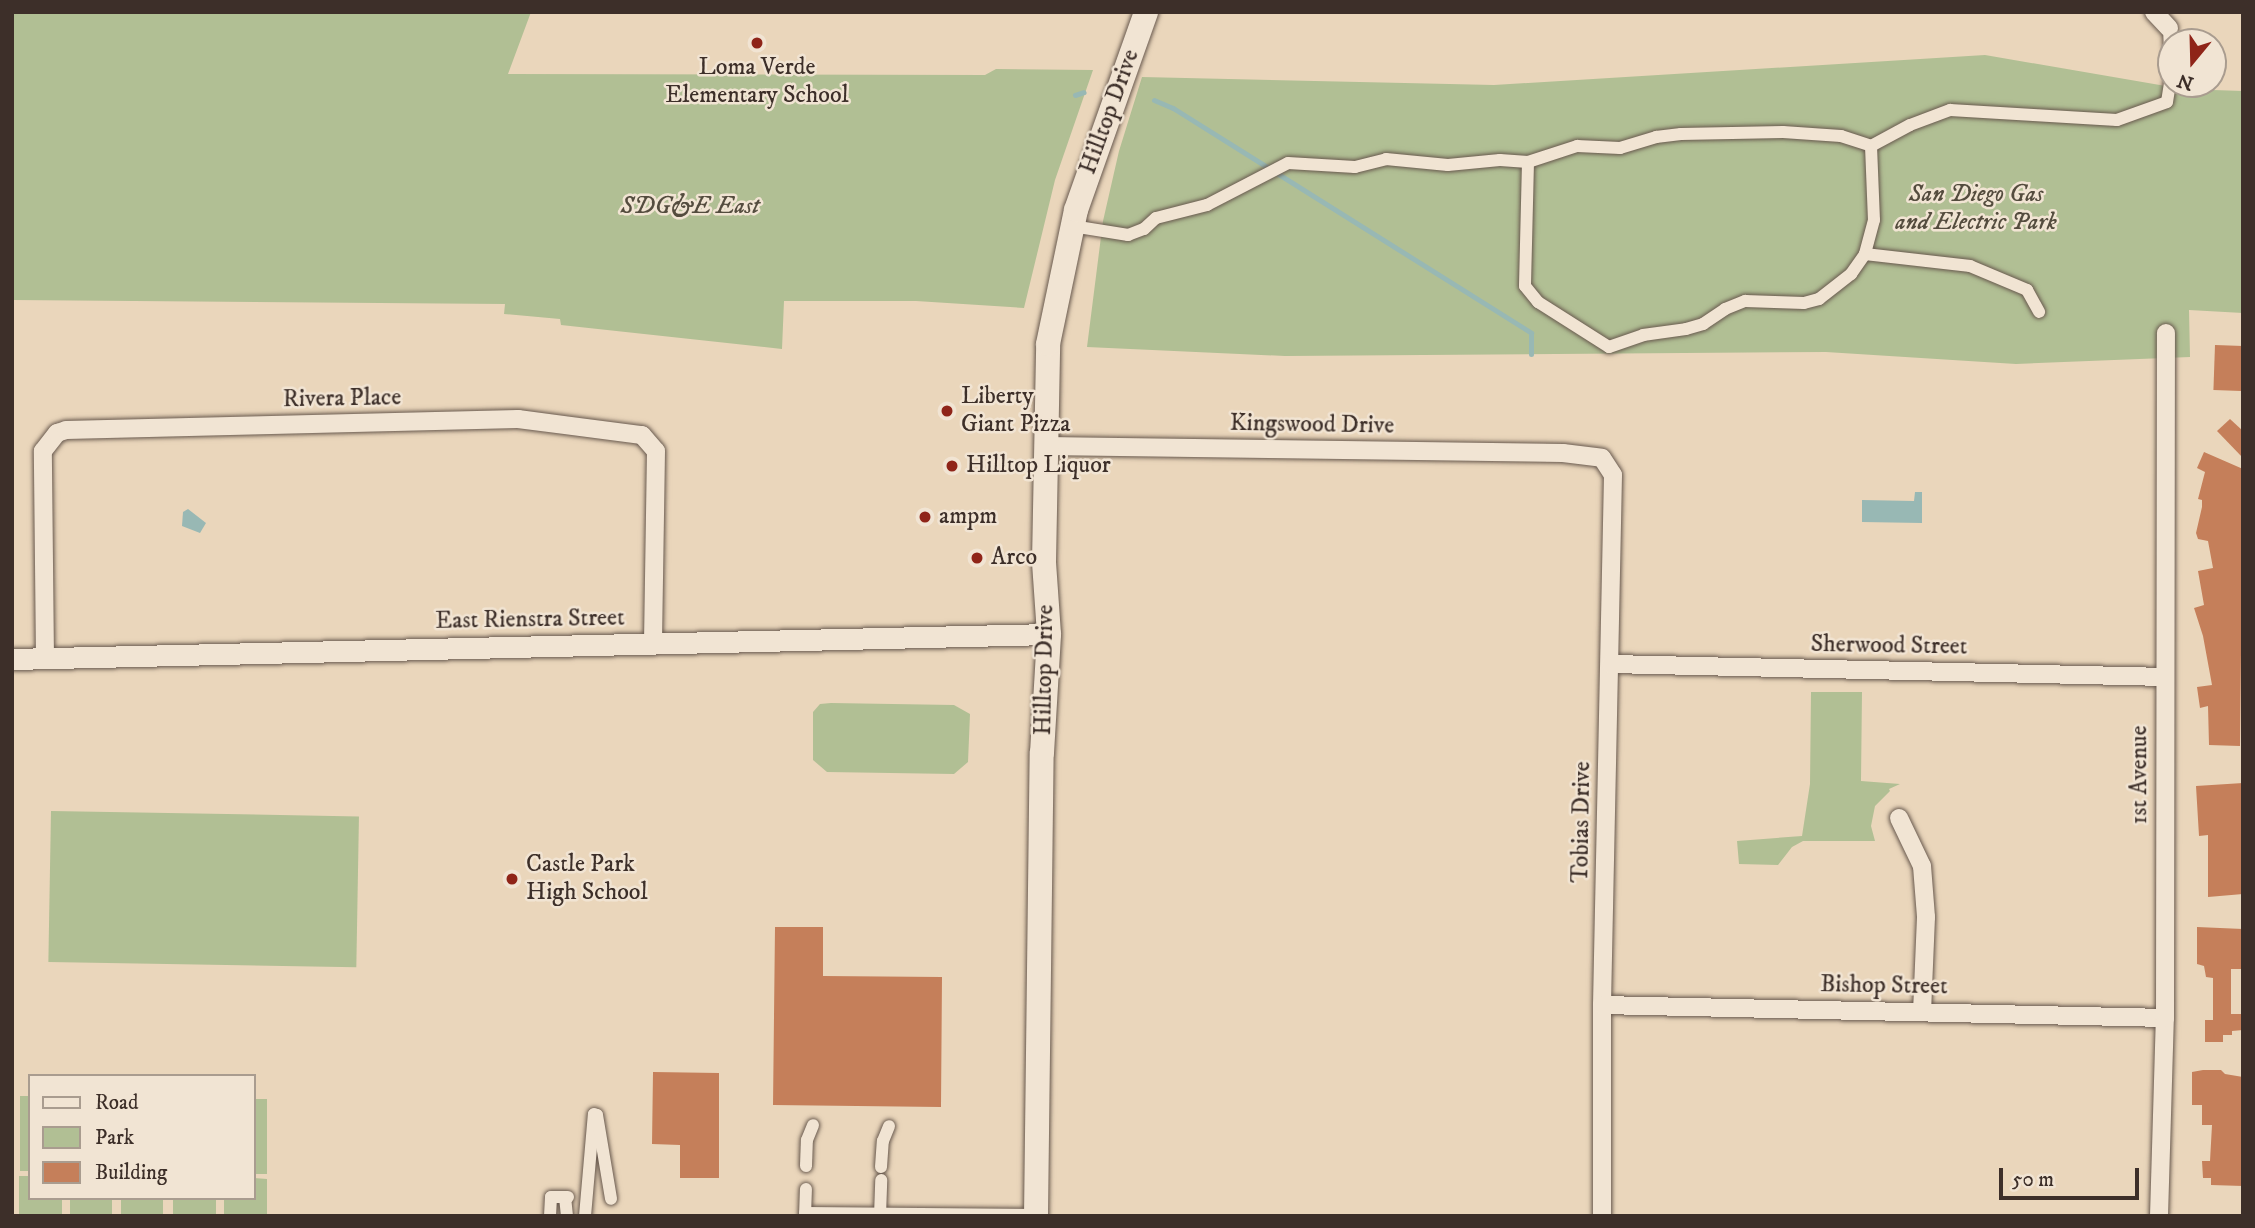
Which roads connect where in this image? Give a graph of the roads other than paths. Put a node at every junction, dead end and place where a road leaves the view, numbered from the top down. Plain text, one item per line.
1 (1146, 12) edge
2 (2154, 12) edge
3 (2169, 28) edge
4 (2168, 98) edge
5 (1871, 146) junction
6 (1528, 162) junction
7 (1072, 226) junction
8 (1865, 254) junction
9 (2039, 312) dead end
10 (2166, 333) dead end
11 (1045, 446) junction
12 (1578, 453) joint
13 (1049, 634) junction
14 (653, 643) junction
15 (12, 659) edge
16 (45, 659) junction
17 (1611, 664) junction
18 (2165, 677) junction
19 (1899, 818) dead end
20 (1602, 1005) junction
21 (1922, 1011) junction
22 (2165, 1018) junction
23 (813, 1125) dead end
24 (888, 1126) dead end
25 (806, 1166) dead end
26 (806, 1189) dead end
27 (611, 1199) dead end
28 (805, 1214) edge
29 (880, 1215) edge
30 (550, 1216) edge
31 (567, 1216) edge
32 (585, 1216) edge
33 (1036, 1216) edge
34 (1602, 1216) edge
35 (2159, 1216) edge

1 - 7 main road, Hilltop Drive
2 - 3 street
4 - 5 street
5 - 6 street
5 - 8 street
6 - 7 street
6 - 8 street
7 - 11 main road, Hilltop Drive
8 - 9 street
10 - 18 street, 1st Avenue
11 - 12 street, Kingswood Drive
11 - 13 main road, Hilltop Drive
12 - 17 street, Tobias Drive
13 - 14 street, East Rienstra Street
13 - 33 main road, Hilltop Drive
14 - 16 street, East Rienstra Street
14 - 16 street, Rivera Place
15 - 16 street, East Rienstra Street
17 - 18 street, Sherwood Street
17 - 20 street, Tobias Drive
18 - 22 street, 1st Avenue
19 - 21 street
20 - 21 street, Bishop Street
20 - 34 street, Tobias Drive
21 - 22 street, Bishop Street
22 - 35 street, 1st Avenue
23 - 25 street
24 - 29 street
26 - 28 street
27 - 32 street
28 - 29 street
29 - 33 street
30 - 31 street

